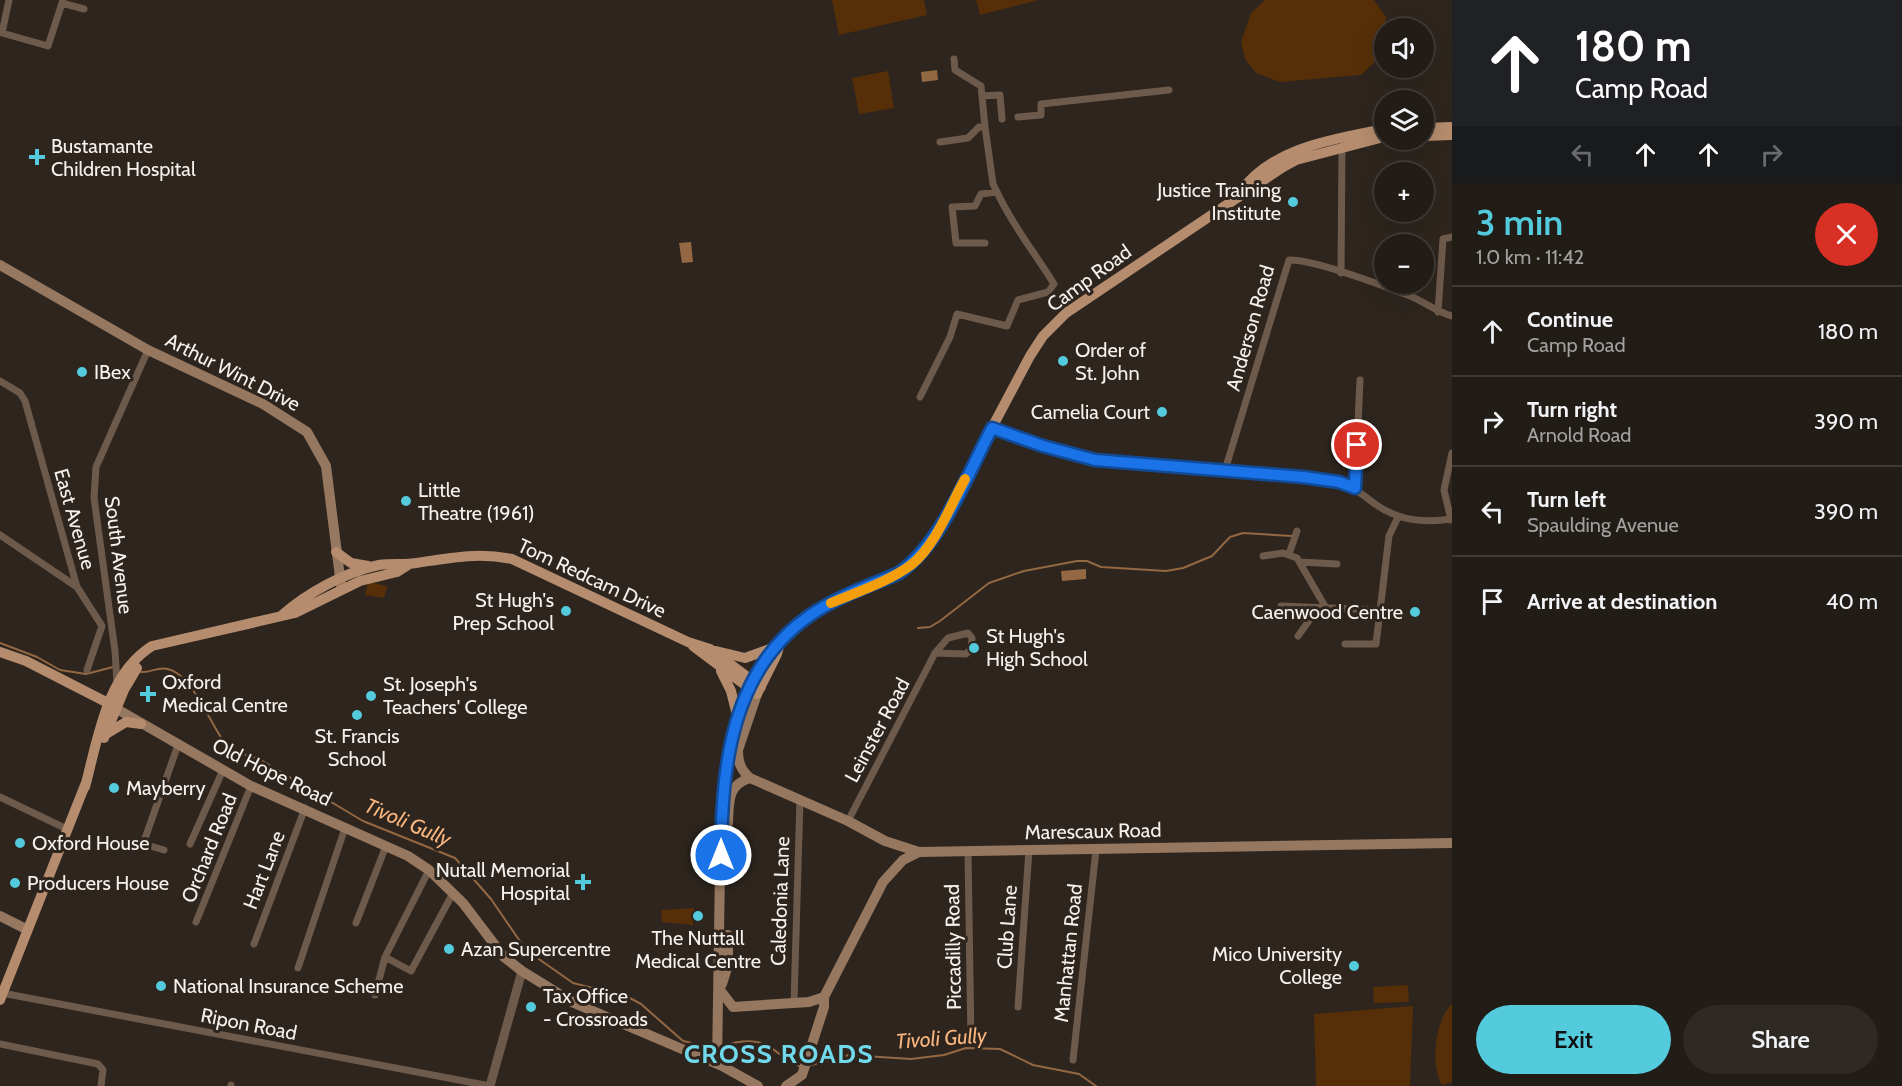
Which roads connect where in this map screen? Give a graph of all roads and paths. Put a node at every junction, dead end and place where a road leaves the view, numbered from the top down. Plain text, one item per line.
1 (9, 0) edge
2 (63, 1) edge
3 (84, 9) dead end
4 (1, 34) edge
5 (954, 59) dead end
6 (1169, 90) dead end
7 (982, 96) junction
8 (1018, 117) dead end
9 (1002, 119) dead end
10 (985, 126) junction
11 (1452, 127) edge
12 (1434, 128) edge
13 (1374, 131) edge
14 (1452, 135) edge
15 (1434, 136) edge
16 (1374, 140) edge
17 (940, 142) dead end
18 (1342, 147) junction
19 (997, 192) junction
20 (1237, 196) junction
21 (1452, 237) edge
22 (985, 243) dead end
23 (0, 265) edge
24 (1341, 273) junction
25 (1438, 312) junction
26 (1452, 316) edge
27 (148, 350) junction
28 (1360, 380) dead end
29 (0, 381) edge
30 (920, 397) dead end
31 (992, 428) junction
32 (1452, 453) edge
33 (1225, 470) junction
34 (1355, 488) junction
35 (1398, 517) junction
36 (1451, 519) edge
37 (1297, 531) dead end
38 (0, 535) edge
39 (336, 552) junction
40 (1288, 554) junction
41 (1263, 556) dead end
42 (1300, 562) junction
43 (1337, 564) dead end
44 (408, 565) junction
45 (376, 566) junction
46 (341, 584) junction
47 (77, 587) junction
48 (1281, 606) dead end
49 (1322, 608) junction
50 (1379, 610) junction
51 (197, 636) junction
52 (1298, 636) dead end
53 (688, 642) junction
54 (1346, 644) dead end
55 (775, 646) junction
56 (710, 649) junction
57 (0, 652) edge
58 (935, 653) junction
59 (720, 668) junction
60 (87, 670) dead end
61 (117, 686) junction
62 (755, 688) junction
63 (84, 689) junction
64 (112, 706) junction
65 (737, 715) junction
66 (141, 724) junction
67 (106, 734) junction
68 (178, 745) junction
69 (223, 770) junction
70 (750, 778) junction
71 (251, 786) junction
72 (85, 787) junction
73 (0, 796) edge
74 (800, 800) junction
75 (305, 808) junction
76 (848, 821) junction
77 (345, 828) junction
78 (67, 829) junction
79 (133, 841) dead end
80 (885, 842) junction
81 (1452, 843) edge
82 (143, 844) junction
83 (190, 844) dead end
84 (386, 846) junction
85 (164, 850) dead end
86 (1029, 850) junction
87 (1096, 850) junction
88 (968, 851) junction
89 (919, 852) junction
90 (429, 870) junction
91 (891, 871) junction
92 (453, 893) junction
93 (0, 916) edge
94 (196, 922) dead end
95 (356, 923) dead end
96 (26, 929) junction
97 (254, 944) dead end
98 (386, 957) junction
99 (298, 968) dead end
100 (522, 971) junction
101 (719, 988) junction
102 (375, 995) dead end
103 (1, 997) edge
104 (824, 997) junction
105 (794, 1003) junction
106 (733, 1007) junction
107 (1018, 1007) dead end
108 (971, 1043) dead end
109 (0, 1044) edge
110 (722, 1046) junction
111 (1073, 1060) dead end
112 (720, 1065) junction
113 (803, 1069) junction
114 (101, 1086) edge
115 (490, 1086) edge
116 (758, 1086) edge
117 (786, 1086) edge
118 (805, 1086) edge

1 - 4 street
2 - 3 street
2 - 4 street
5 - 7 street
6 - 8 street
7 - 9 street
7 - 10 street
10 - 17 street
10 - 19 street
11 - 12 main road
13 - 20 main road, Camp Road
14 - 15 main road
16 - 18 main road, Camp Road
18 - 20 main road, Camp Road
18 - 24 street
19 - 22 street
19 - 30 street
20 - 31 main road, Camp Road
21 - 25 street
23 - 27 main road, Arthur Wint Drive
24 - 25 street, Anderson Road
24 - 33 street, Anderson Road
25 - 26 street, Anderson Road
27 - 39 main road, Arthur Wint Drive
27 - 61 street, South Avenue
28 - 34 street
29 - 47 street, East Avenue
31 - 33 street
31 - 55 main road, Camp Road
32 - 36 street
33 - 34 street
34 - 35 street
35 - 36 street
35 - 50 street
37 - 40 street
38 - 47 street
39 - 45 main road
39 - 46 main road, Arthur Wint Drive
40 - 41 street
40 - 42 street
42 - 43 street
42 - 49 street
44 - 45 main road, Tom Redcam Drive
44 - 46 main road, Tom Redcam Drive
44 - 53 main road, Tom Redcam Drive
45 - 46 main road, Tom Redcam Drive
46 - 51 main road, Tom Redcam Drive
47 - 60 street, East Avenue
48 - 49 street
49 - 50 street
49 - 52 street
50 - 54 street
51 - 61 main road, Tom Redcam Drive
51 - 64 main road, Tom Redcam Drive
53 - 56 main road, Tom Redcam Drive
53 - 59 main road, Tom Redcam Drive
55 - 56 main road
55 - 62 main road, Camp Road
56 - 62 main road, Tom Redcam Drive
57 - 63 main road, Old Hope Road
58 - 58 street
58 - 76 street, Leinster Road
59 - 62 main road, Tom Redcam Drive
59 - 65 main road
61 - 63 main road
61 - 64 main road, Tom Redcam Drive
62 - 65 main road
62 - 70 main road
63 - 64 main road, Old Hope Road
64 - 66 main road, Old Hope Road
64 - 67 main road
64 - 72 main road
65 - 101 main road
66 - 67 main road
66 - 68 main road, Old Hope Road
67 - 72 main road
68 - 69 main road, Old Hope Road
68 - 82 street
69 - 71 main road, Old Hope Road
69 - 83 street
70 - 74 main road, Marescaux Road
70 - 101 main road
71 - 75 main road, Old Hope Road
71 - 94 street, Orchard Road
72 - 78 main road
73 - 78 street
74 - 76 main road, Marescaux Road
74 - 105 street, Caledonia Lane
75 - 77 main road, Old Hope Road
75 - 97 street, Hart Lane
76 - 80 main road, Marescaux Road
77 - 84 main road, Old Hope Road
77 - 99 street
78 - 96 main road
79 - 82 street
80 - 89 main road, Marescaux Road
80 - 91 main road
81 - 87 main road, Marescaux Road
82 - 85 street
84 - 90 main road, Old Hope Road
84 - 95 street
86 - 87 main road, Marescaux Road
86 - 88 main road, Marescaux Road
86 - 107 street, Club Lane
87 - 111 street, Manhattan Road
88 - 89 main road, Marescaux Road
88 - 108 street, Piccadilly Road
89 - 91 main road
90 - 92 main road, Old Hope Road
90 - 98 street
91 - 104 main road
92 - 98 street
92 - 100 main road, Old Hope Road
93 - 96 main road
96 - 103 main road
98 - 102 street
100 - 112 main road, Old Hope Road
100 - 115 street
101 - 106 main road
101 - 110 main road
103 - 115 street, Ripon Road
104 - 105 main road
104 - 113 main road
105 - 106 main road
106 - 110 main road
109 - 114 street
110 - 112 main road
112 - 116 main road, Old Hope Road
113 - 117 main road
113 - 118 main road

